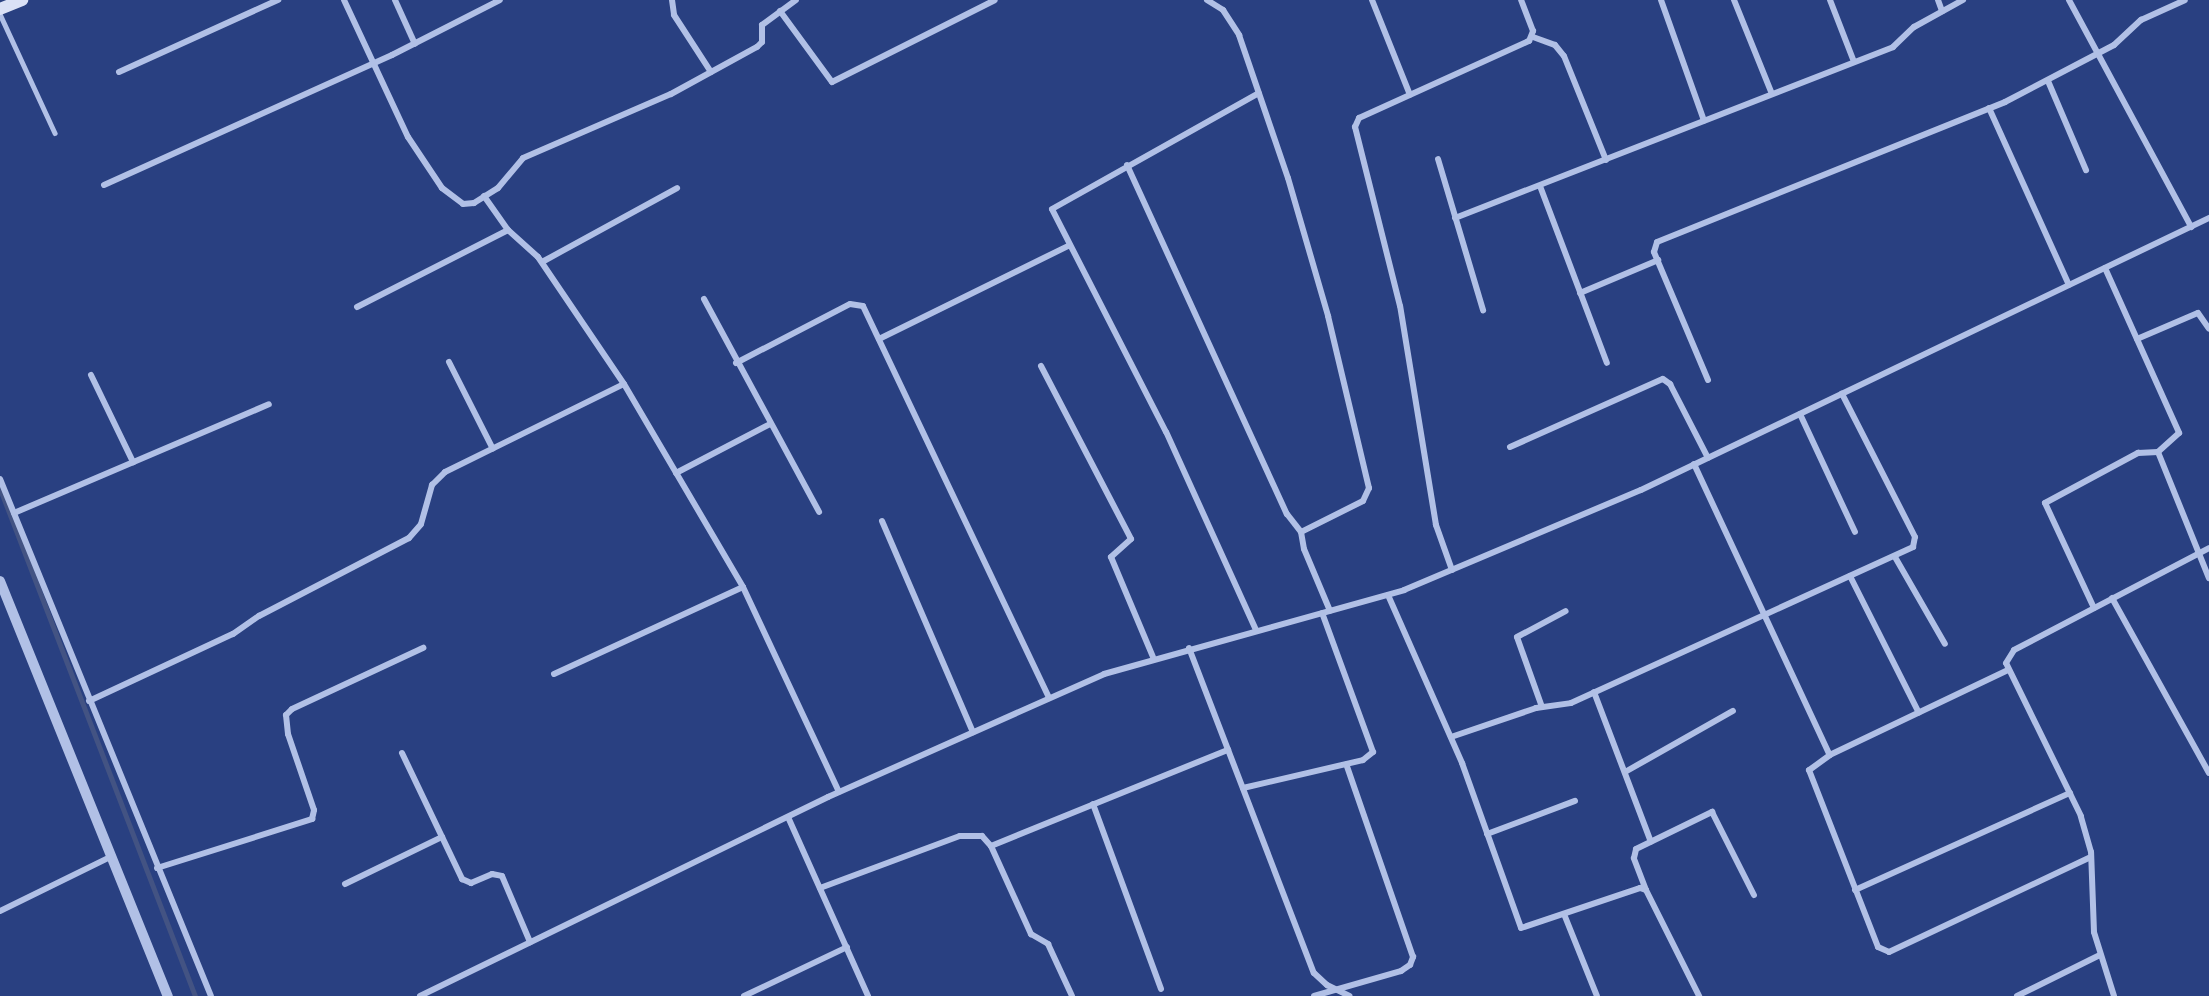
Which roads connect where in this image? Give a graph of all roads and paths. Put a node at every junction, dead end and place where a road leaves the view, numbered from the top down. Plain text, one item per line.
1 (22, 0) edge
2 (278, 0) edge
3 (344, 0) edge
4 (395, 0) edge
5 (500, 0) edge
6 (672, 0) edge
7 (796, 0) edge
8 (995, 0) edge
9 (1208, 0) edge
10 (1372, 0) edge
11 (1521, 0) edge
12 (1661, 0) edge
13 (1734, 0) edge
14 (1830, 0) edge
15 (1938, 0) edge
16 (1963, 0) edge
17 (2069, 0) edge
18 (2185, 0) edge
19 (0, 11) edge
20 (780, 11) junction
21 (1942, 11) junction
22 (1533, 37) junction
23 (415, 44) junction
24 (2098, 54) junction
25 (1854, 62) junction
26 (374, 64) junction
27 (119, 72) dead end
28 (711, 72) junction
29 (2048, 81) junction
30 (1259, 93) junction
31 (1410, 94) junction
32 (1772, 94) junction
33 (1989, 108) junction
34 (1704, 121) junction
35 (55, 133) dead end
36 (1438, 159) dead end
37 (1606, 160) junction
38 (1127, 165) junction
39 (2086, 170) dead end
40 (104, 185) dead end
41 (1540, 186) junction
42 (677, 188) dead end
43 (484, 196) junction
44 (1455, 218) junction
45 (2209, 218) edge
46 (2191, 227) junction
47 (508, 230) junction
48 (1068, 246) junction
49 (1658, 260) junction
50 (542, 262) junction
51 (2105, 268) junction
52 (2069, 285) junction
53 (1580, 293) junction
54 (704, 299) dead end
55 (357, 307) dead end
56 (1483, 309) dead end
57 (2209, 329) edge
58 (879, 339) junction
59 (2137, 339) junction
60 (449, 362) dead end
61 (736, 363) junction
62 (1607, 363) dead end
63 (1041, 366) dead end
64 (91, 375) dead end
65 (1708, 380) dead end
66 (624, 384) junction
67 (1842, 394) junction
68 (269, 404) dead end
69 (1800, 414) junction
70 (770, 424) junction
71 (1510, 447) dead end
72 (493, 449) junction
73 (2158, 452) junction
74 (1708, 458) junction
75 (134, 462) junction
76 (1694, 464) junction
77 (676, 472) junction
78 (0, 479) edge
79 (819, 512) dead end
80 (14, 513) junction
81 (882, 521) dead end
82 (1301, 532) junction
83 (1855, 532) dead end
84 (2209, 548) edge
85 (2199, 554) junction
86 (1895, 557) junction
87 (1452, 570) junction
88 (1850, 576) junction
89 (2209, 578) edge
90 (0, 581) edge
91 (743, 587) junction
92 (1388, 595) junction
93 (2112, 598) junction
94 (2094, 608) junction
95 (1330, 611) junction
96 (1566, 611) dead end
97 (1322, 613) junction
98 (1764, 613) junction
99 (1256, 630) junction
100 (1945, 644) dead end
101 (423, 648) dead end
102 (1189, 648) junction
103 (1154, 657) junction
104 (2008, 670) junction
105 (554, 674) dead end
106 (1594, 692) junction
107 (1049, 698) junction
108 (90, 701) junction
109 (1542, 707) junction
110 (1733, 711) dead end
111 (1919, 713) junction
112 (973, 732) junction
113 (1451, 737) junction
114 (1228, 750) junction
115 (402, 753) dead end
116 (1830, 755) junction
117 (1346, 764) junction
118 (1624, 772) junction
119 (2209, 773) edge
120 (1243, 788) junction
121 (839, 792) junction
122 (2070, 793) junction
123 (1575, 801) dead end
124 (1093, 804) junction
125 (788, 817) junction
126 (1487, 834) junction
127 (442, 837) junction
128 (1651, 842) junction
129 (991, 846) junction
130 (110, 857) junction
131 (2091, 857) junction
132 (157, 868) junction
133 (345, 884) dead end
134 (820, 888) junction
135 (1646, 890) junction
136 (1855, 890) junction
137 (1754, 895) dead end
138 (0, 911) edge
139 (1563, 914) junction
140 (530, 942) junction
141 (847, 947) junction
142 (2100, 955) junction
143 (1161, 989) dead end
144 (1340, 989) junction
145 (168, 996) edge
146 (211, 996) edge
147 (420, 996) edge
148 (744, 996) edge
149 (868, 996) edge
150 (1072, 996) edge
151 (1314, 996) edge
152 (1350, 996) edge
153 (1597, 996) edge
154 (1699, 996) edge
155 (2017, 996) edge
156 (2114, 996) edge

1 - 19 main road
2 - 27 street
3 - 26 street
4 - 23 street
5 - 23 street
6 - 28 street
7 - 20 street
8 - 20 street
9 - 30 street
10 - 31 street
11 - 22 street
12 - 34 street
13 - 32 street
14 - 25 street
15 - 21 street
16 - 21 street
17 - 24 street
18 - 24 street
19 - 35 lane
20 - 28 street
21 - 25 street
22 - 31 street
22 - 37 street
23 - 26 street
24 - 29 street
24 - 46 street
25 - 32 street
26 - 40 street
26 - 43 street
28 - 43 street
29 - 33 street
29 - 39 street
30 - 38 street
30 - 82 street
31 - 87 street
32 - 34 street
33 - 49 street
33 - 52 street
34 - 37 street
36 - 44 street
37 - 41 street
38 - 48 street
38 - 82 street
41 - 44 street
41 - 53 street
42 - 50 street
43 - 47 street
44 - 56 street
45 - 46 street
46 - 51 street
47 - 50 street
47 - 55 street
48 - 58 street
48 - 99 street
49 - 53 street
49 - 65 street
50 - 66 street
51 - 52 street
51 - 59 street
52 - 67 street
53 - 62 street
54 - 61 street
57 - 59 street
58 - 61 street
58 - 107 street
59 - 73 street
60 - 72 street
61 - 70 street
63 - 103 street
64 - 75 street
66 - 72 street
66 - 77 street
67 - 69 street
67 - 86 street
68 - 75 street
69 - 74 street
69 - 83 street
70 - 77 street
70 - 79 street
71 - 74 street
72 - 108 street
73 - 85 street
73 - 94 street
74 - 76 street
75 - 80 street
76 - 87 street
76 - 98 street
77 - 91 street
78 - 80 street
80 - 108 street
81 - 112 street
82 - 95 street
84 - 85 street
85 - 89 street
85 - 93 street
86 - 88 street
86 - 100 street
87 - 92 street
88 - 98 street
88 - 111 street
90 - 130 street
91 - 105 street
91 - 121 street
92 - 95 street
92 - 113 street
93 - 94 street
93 - 119 street
94 - 104 street
95 - 97 street
96 - 109 street
97 - 99 street
97 - 117 street
98 - 106 street
98 - 116 street
99 - 102 street
101 - 132 street
102 - 103 street
102 - 114 street
103 - 107 street
104 - 111 street
104 - 122 street
106 - 109 street
106 - 118 street
107 - 112 street
108 - 132 street
109 - 113 street
110 - 118 street
111 - 116 street
112 - 121 street
113 - 126 street
114 - 120 street
114 - 124 street
115 - 127 street
116 - 136 street
117 - 120 street
117 - 144 street
118 - 128 street
120 - 144 street
121 - 125 street
122 - 131 street
122 - 136 street
123 - 126 street
124 - 129 street
124 - 143 street
125 - 134 street
125 - 140 street
126 - 139 street
127 - 133 street
127 - 140 street
128 - 135 street
128 - 137 street
129 - 134 street
129 - 150 street
130 - 138 street
130 - 145 street
131 - 136 street
131 - 142 street
132 - 146 street
134 - 141 street
135 - 139 street
135 - 154 street
139 - 153 street
140 - 147 street
141 - 148 street
141 - 149 street
142 - 155 street
142 - 156 street
144 - 151 street
144 - 152 street

